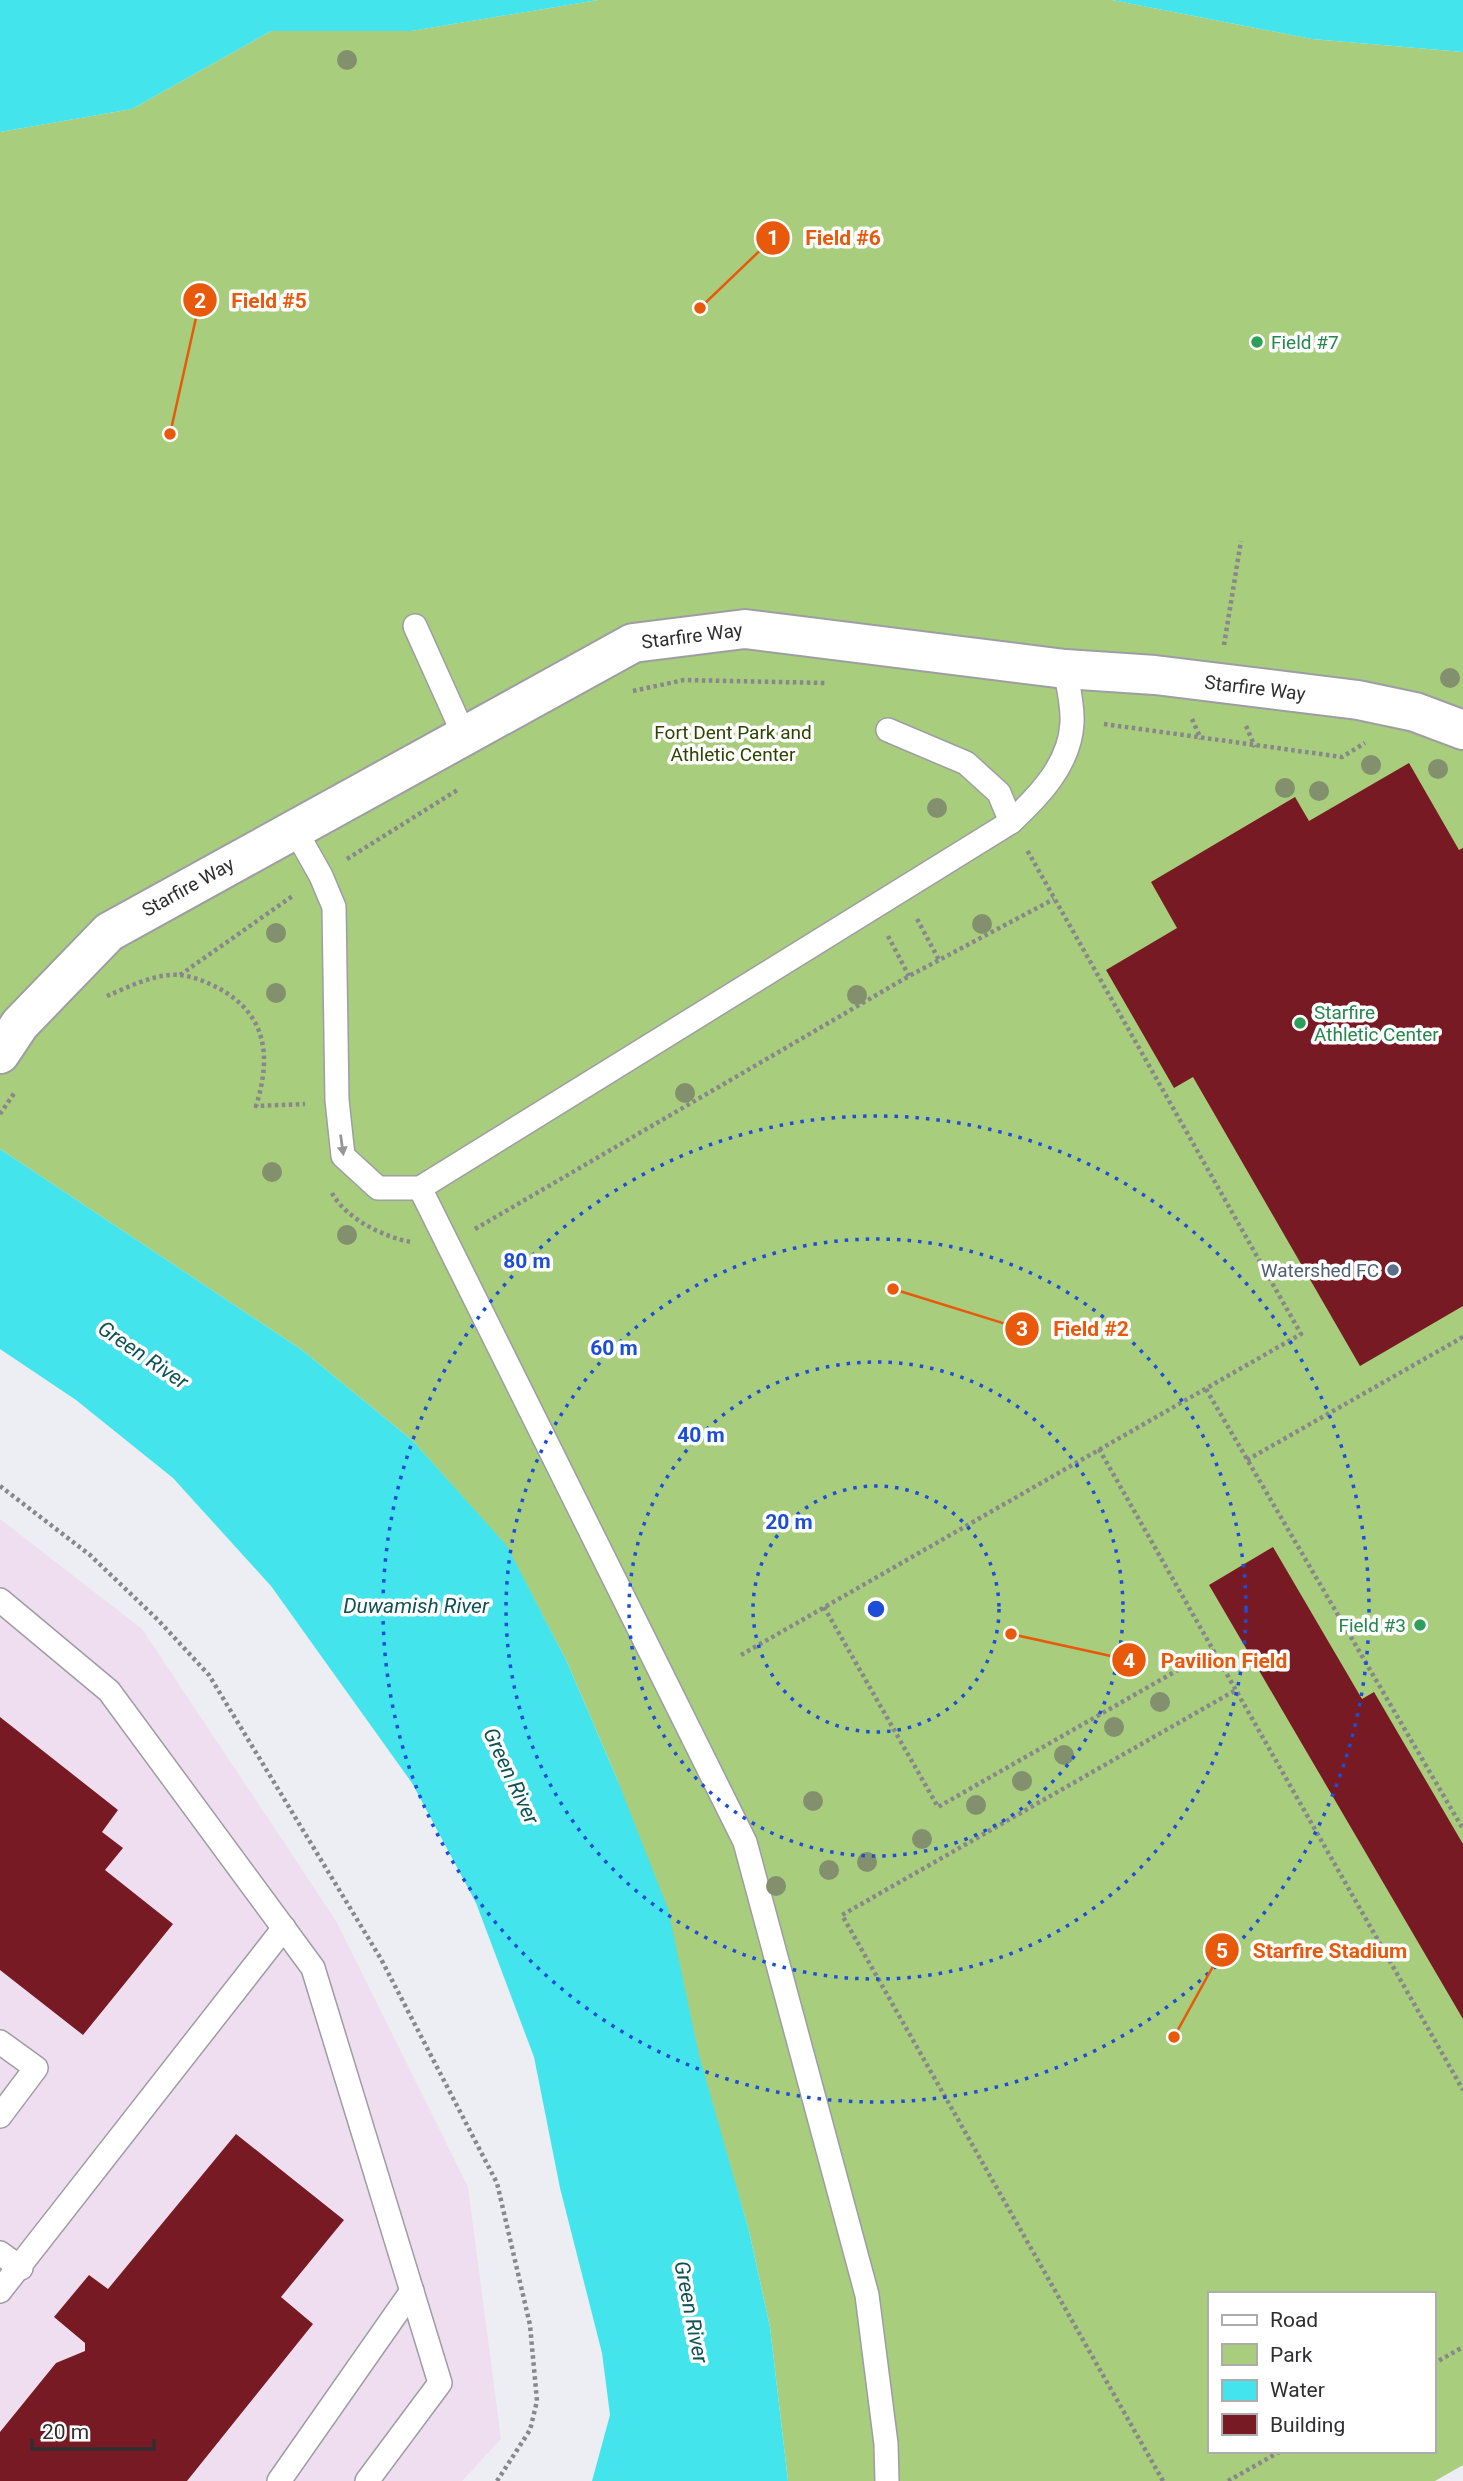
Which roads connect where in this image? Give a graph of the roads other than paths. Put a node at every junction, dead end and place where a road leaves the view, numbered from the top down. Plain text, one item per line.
1 (415, 626) dead end
2 (1065, 669) junction
3 (888, 730) dead end
4 (1463, 730) edge
5 (464, 735) junction
6 (1010, 822) junction
7 (294, 828) junction
8 (10, 1039) edge
9 (420, 1188) junction
10 (0, 1600) edge
11 (284, 1928) junction
12 (0, 2042) edge
13 (0, 2116) edge
14 (0, 2253) edge
15 (20, 2268) junction
16 (0, 2291) edge
17 (412, 2291) junction
18 (279, 2481) edge
19 (367, 2481) edge
20 (887, 2481) edge

1 - 5 lane
2 - 4 street, Starfire Way
2 - 5 street, Starfire Way
2 - 6 lane
3 - 6 lane
5 - 7 street, Starfire Way
6 - 9 lane
7 - 8 street, Starfire Way
7 -> 9 lane
9 - 20 lane
10 - 11 lane
11 - 15 lane
11 - 17 lane
12 - 13 lane
14 - 15 lane
15 - 16 lane
17 - 18 lane
17 - 19 lane

